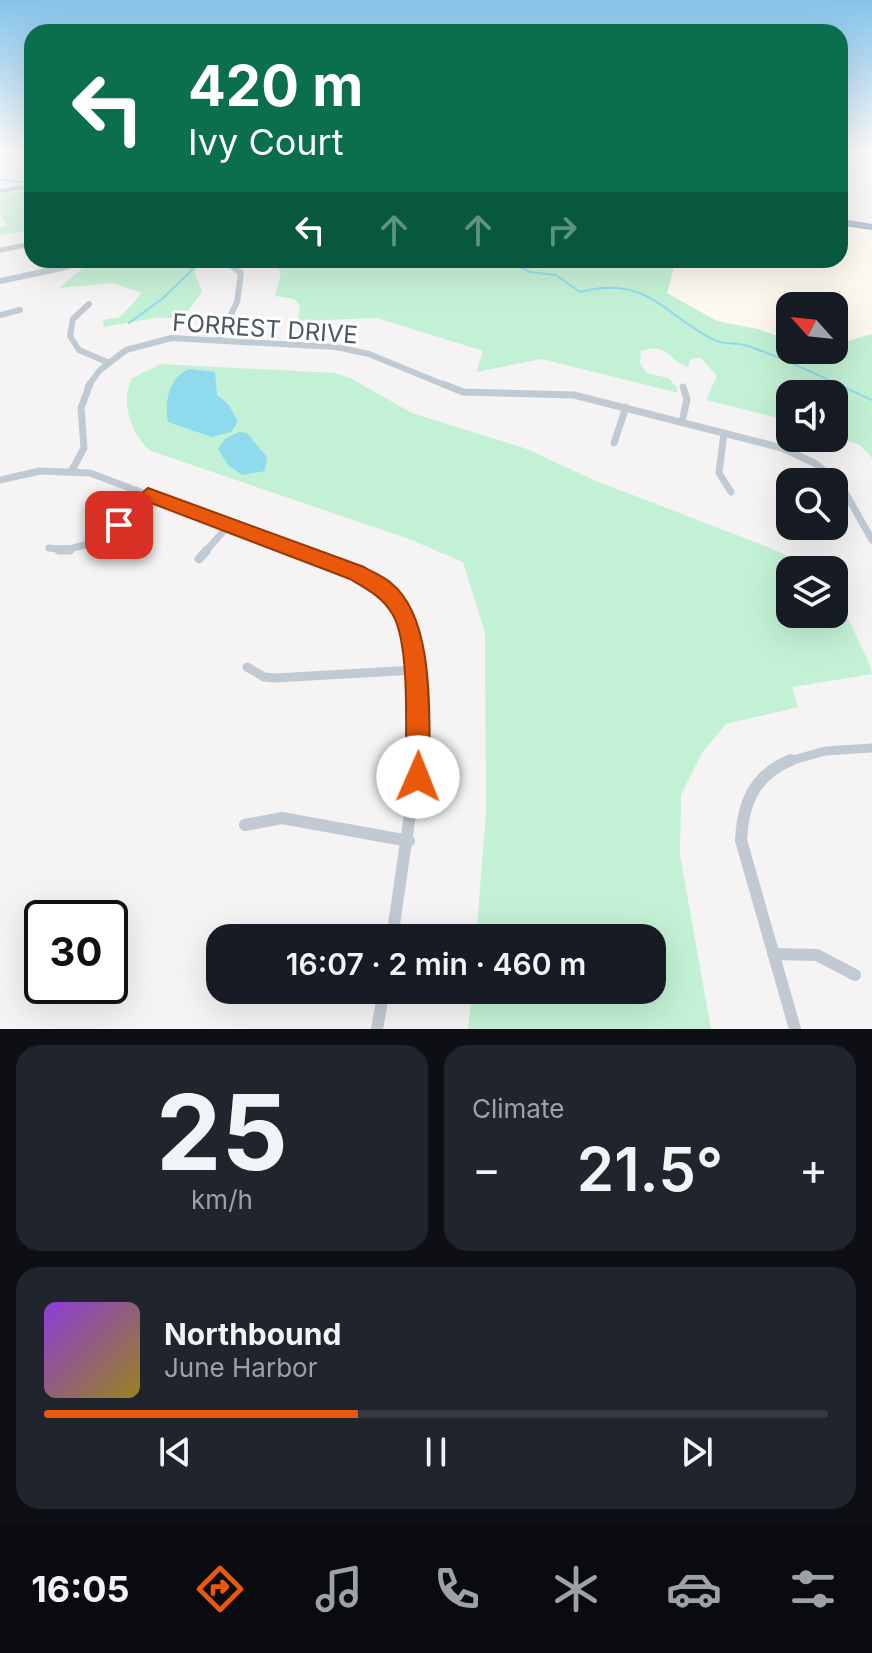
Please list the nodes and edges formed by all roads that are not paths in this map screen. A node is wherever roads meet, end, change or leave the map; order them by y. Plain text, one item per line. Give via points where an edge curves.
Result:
1 (848, 221) edge
2 (872, 225) edge
3 (24, 246) edge
4 (0, 250) edge
5 (61, 268) edge
6 (234, 268) dead end
7 (0, 281) edge
8 (89, 304) dead end
9 (20, 310) dead end
10 (0, 315) edge
11 (218, 341) junction
12 (107, 362) junction
13 (683, 387) dead end
14 (626, 407) junction
15 (682, 422) junction
16 (724, 433) junction
17 (614, 443) dead end
18 (72, 470) junction
19 (0, 480) edge
20 (731, 492) dead end
21 (148, 494) junction
22 (229, 525) junction
23 (872, 540) edge
24 (49, 548) dead end
25 (199, 559) dead end
26 (247, 667) dead end
27 (415, 670) junction
28 (872, 748) edge
29 (245, 825) dead end
30 (409, 841) junction
31 (394, 924) edge
32 (773, 954) junction
33 (855, 975) dead end
34 (381, 1004) edge
35 (377, 1029) edge
36 (795, 1029) edge

1 - 2 highway
3 - 4 street
5 - 7 street
6 - 11 street via 241,273 241,288
8 - 12 street via 73,319 70,336 84,354
9 - 10 street
11 - 12 street, FORREST DRIVE via 151,341
11 - 14 street, FORREST DRIVE via 343,348 463,392 567,393
12 - 18 street, FORREST DRIVE via 83,396 84,448
13 - 15 street via 687,399
14 - 15 street, FORREST DRIVE
14 - 17 street
15 - 16 street, FORREST DRIVE
16 - 20 street via 719,473
16 - 23 street, FORREST DRIVE via 782,448 822,468 846,491
18 - 19 street
18 - 21 street
21 - 22 street
21 - 24 street via 119,525 93,542 64,550
22 - 25 street
22 - 27 street via 357,573 384,589 406,619
26 - 27 street via 275,678
27 - 30 street via 419,760
28 - 32 street via 837,749 789,760 764,774 749,795 741,825 744,854
29 - 30 street via 282,818
30 - 31 street
32 - 33 street via 817,955
32 - 36 street
34 - 35 street

